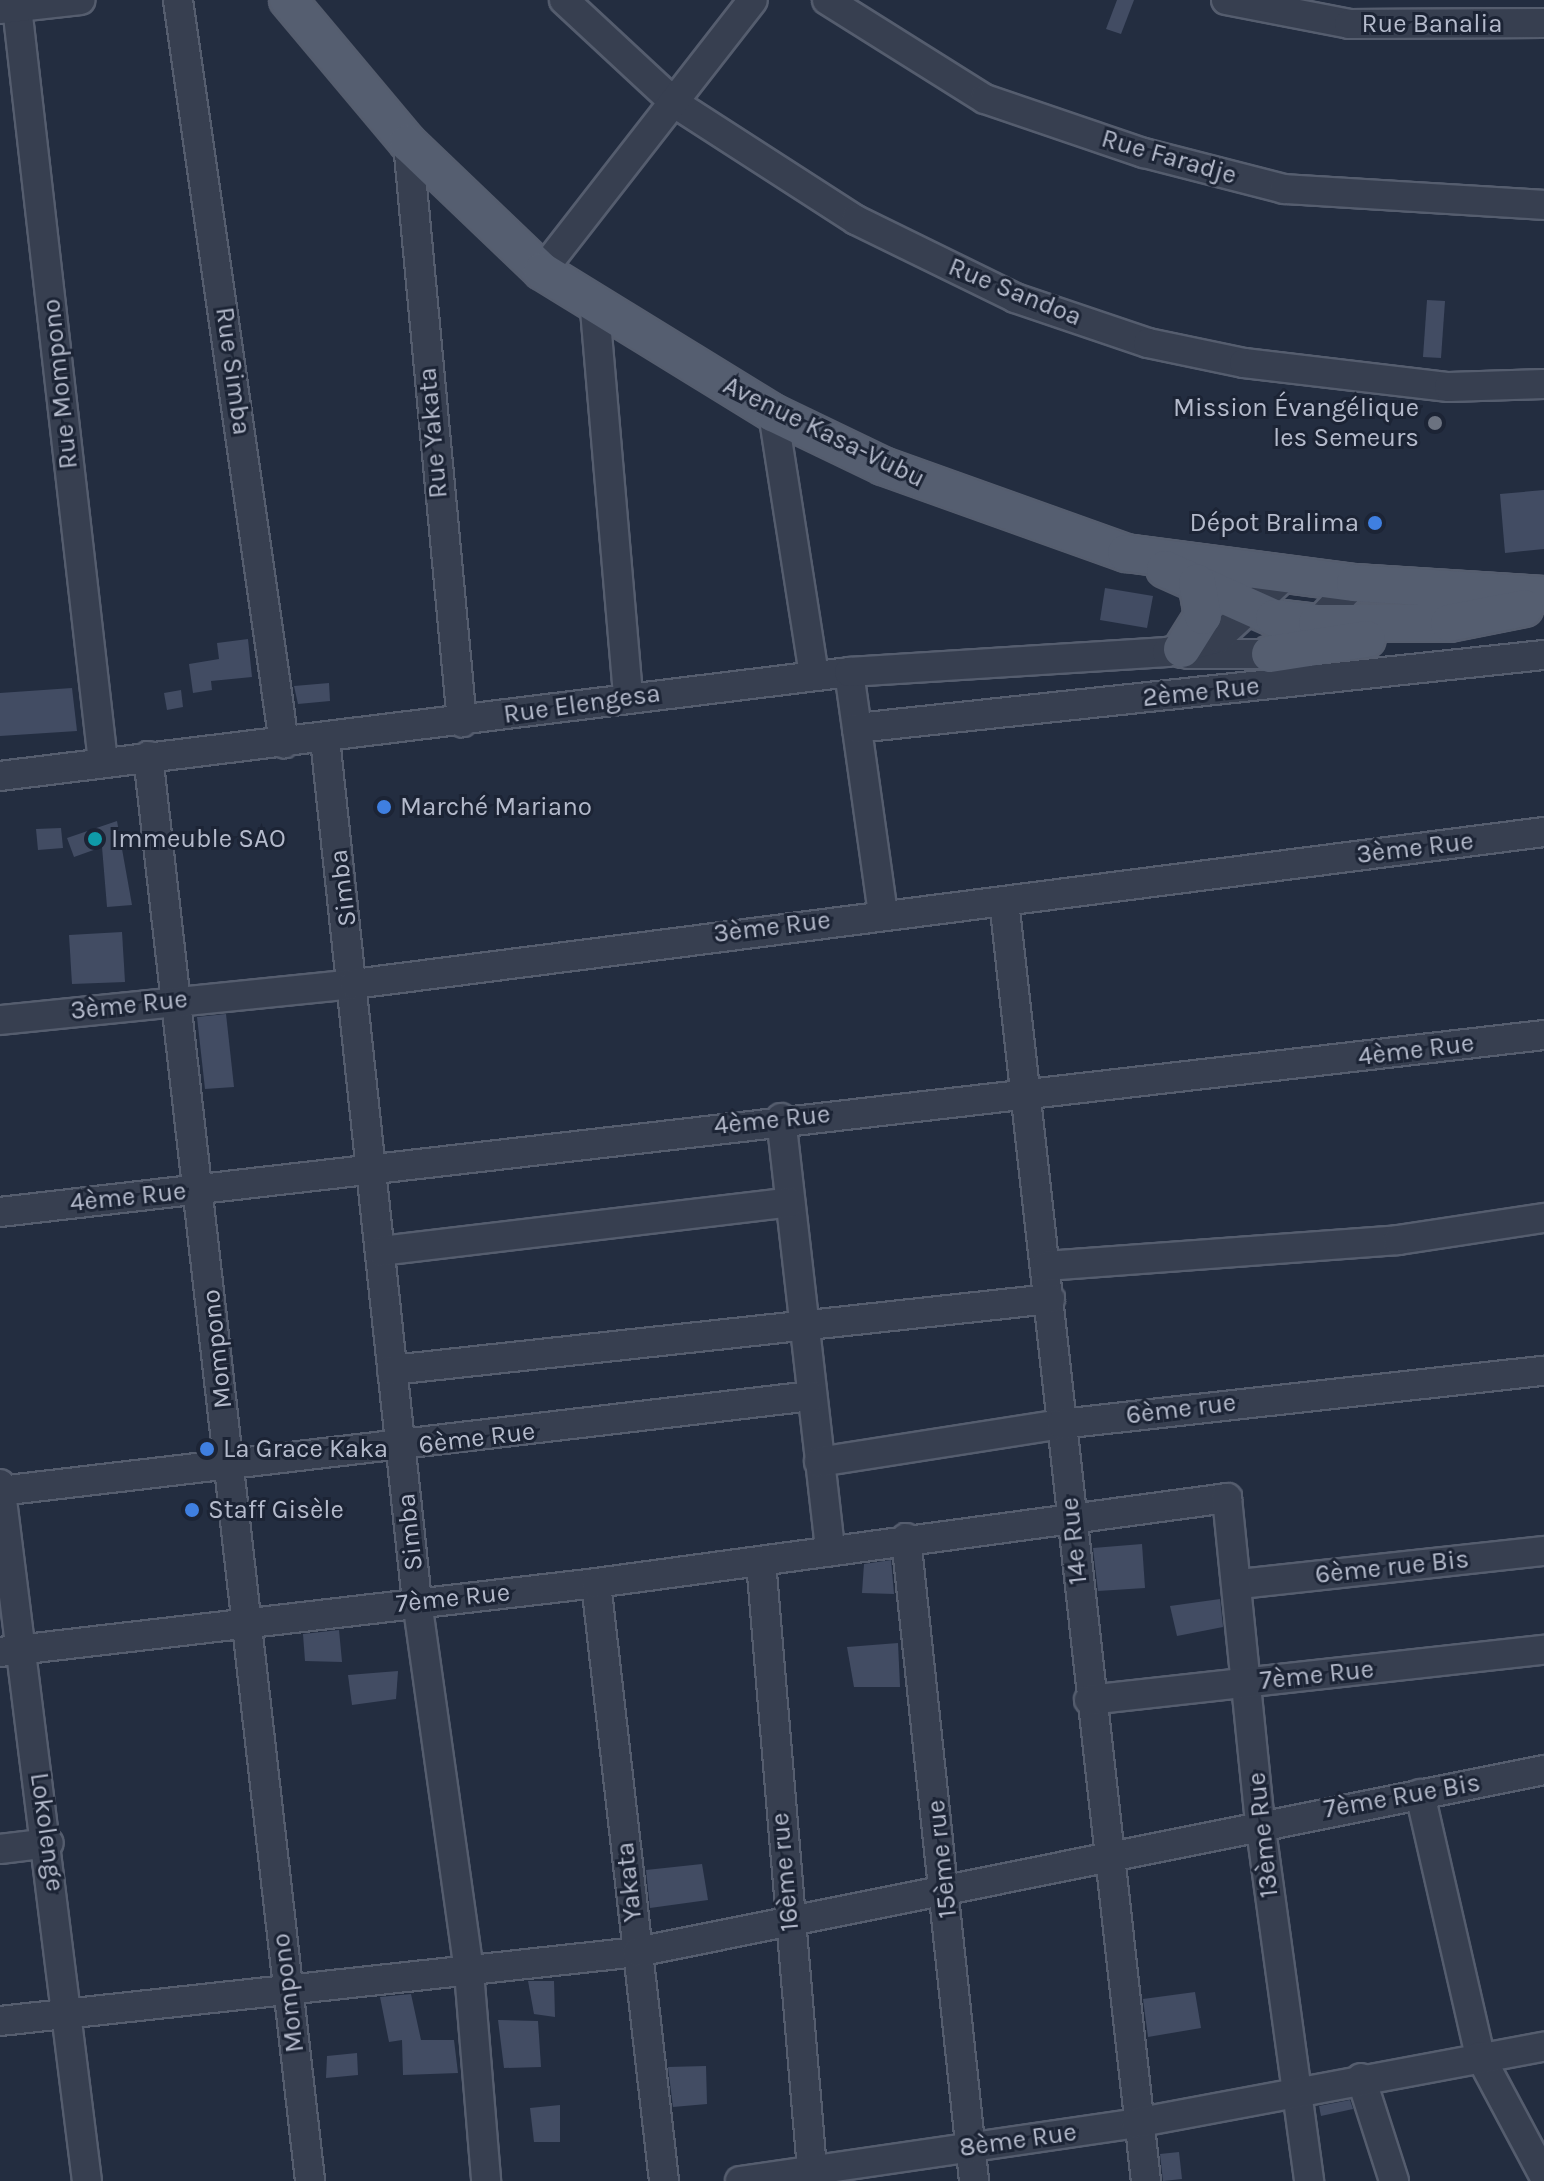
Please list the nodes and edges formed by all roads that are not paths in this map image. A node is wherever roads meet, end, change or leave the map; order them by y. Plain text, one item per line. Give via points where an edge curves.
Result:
1 (81, 0) edge
2 (178, 0) edge
3 (288, 0) edge
4 (564, 0) edge
5 (753, 0) edge
6 (827, 0) edge
7 (1226, 0) edge
8 (8, 8) edge
9 (1544, 23) edge
10 (676, 104) junction
11 (408, 143) junction
12 (1544, 205) edge
13 (542, 271) junction
14 (595, 310) junction
15 (1544, 384) edge
16 (773, 413) junction
17 (1126, 553) junction
18 (1287, 574) junction
19 (1197, 583) junction
20 (1355, 583) junction
21 (1544, 595) edge
22 (1544, 604) edge
23 (1255, 606) junction
24 (1317, 623) junction
25 (1430, 624) junction
26 (1174, 651) junction
27 (1270, 654) junction
28 (1544, 655) edge
29 (849, 672) junction
30 (814, 676) junction
31 (628, 696) junction
32 (462, 722) junction
33 (857, 728) junction
34 (325, 739) junction
35 (284, 743) junction
36 (148, 756) junction
37 (103, 762) junction
38 (0, 776) edge
39 (1544, 832) edge
40 (1004, 901) junction
41 (883, 914) junction
42 (354, 984) junction
43 (177, 1000) junction
44 (0, 1020) edge
45 (1544, 1035) edge
46 (1023, 1094) junction
47 (781, 1118) junction
48 (369, 1164) junction
49 (199, 1189) junction
50 (790, 1202) junction
51 (0, 1212) edge
52 (1544, 1218) edge
53 (381, 1251) junction
54 (1046, 1266) junction
55 (1050, 1299) junction
56 (804, 1329) junction
57 (392, 1370) junction
58 (1544, 1371) edge
59 (811, 1396) junction
60 (1061, 1424) junction
61 (401, 1448) junction
62 (819, 1462) junction
63 (230, 1467) junction
64 (0, 1484) edge
65 (0, 1491) edge
66 (1218, 1496) joint
67 (1071, 1515) junction
68 (906, 1538) junction
69 (830, 1551) junction
70 (1544, 1551) edge
71 (761, 1562) junction
72 (596, 1583) junction
73 (1240, 1584) junction
74 (417, 1601) junction
75 (247, 1623) junction
76 (1544, 1650) edge
77 (12, 1651) edge
78 (1249, 1682) junction
79 (1089, 1700) junction
80 (1544, 1770) edge
81 (1420, 1794) junction
82 (1260, 1822) junction
83 (49, 1843) junction
84 (0, 1849) edge
85 (1108, 1854) junction
86 (946, 1893) junction
87 (789, 1922) junction
88 (637, 1952) junction
89 (469, 1972) junction
90 (288, 1986) junction
91 (72, 2011) junction
92 (0, 2021) edge
93 (1544, 2047) edge
94 (1480, 2056) junction
95 (1361, 2078) junction
96 (1294, 2091) junction
97 (1136, 2123) junction
98 (970, 2147) junction
99 (812, 2176) edge
100 (1544, 2176) edge
101 (87, 2181) edge
102 (310, 2181) edge
103 (486, 2181) edge
104 (664, 2181) edge
105 (740, 2181) edge
106 (974, 2181) edge
107 (1146, 2181) edge
108 (1309, 2181) edge
109 (1394, 2181) edge

1 - 8 street
2 - 35 street, Rue Simba
3 - 11 main road, Avenue Kasa-Vubu
4 - 10 street, Rue Sandoa
5 - 10 street
6 - 12 street, Rue Faradje via 985,99 1144,153 1284,189
7 - 9 street, Rue Banalia via 1349,24
8 - 37 street, Rue Mompono
10 - 13 street
10 - 15 street, Rue Sandoa via 856,220 1015,298 1148,343 1328,375 1449,387
11 - 13 main road, Avenue Kasa-Vubu
11 - 32 street, Rue Yakata
13 - 14 main road, Avenue Kasa-Vubu
14 - 16 main road, Avenue Kasa-Vubu
14 - 31 street
16 - 17 main road, Avenue Kasa-Vubu via 883,466
16 - 30 street
17 - 18 main road, Avenue Kasa-Vubu
17 - 19 main road
18 - 20 main road, Avenue Kasa-Vubu
18 - 23 street
19 - 23 main road
19 - 26 main road via 1203,616
20 - 21 main road, Avenue Kasa-Vubu
20 - 24 street
22 - 25 main road
23 - 24 main road via 1274,618
23 - 26 street via 1218,638
24 - 25 main road
24 - 27 street
25 - 27 main road
26 - 27 street
26 - 29 street, Rue Elengesa
28 - 33 street, 2ème Rue
29 - 30 street, Rue Elengesa
29 - 33 street
30 - 31 street, Rue Elengesa
31 - 32 street, Rue Elengesa
32 - 34 street, Rue Elengesa
33 - 41 street
34 - 35 street, Rue Elengesa
34 - 42 street, Simba
35 - 36 street, Rue Elengesa
36 - 37 street, Rue Elengesa
36 - 43 street, Mompono
37 - 38 street, Rue Elengesa
39 - 40 street, 3ème Rue
40 - 41 street, 3ème Rue
40 - 46 street, 14e Rue
41 - 42 street, 3ème Rue
42 - 43 street, 3ème Rue
42 - 48 street, Simba
43 - 44 street, 3ème Rue
43 - 49 street, Mompono
45 - 46 street, 4ème Rue
46 - 47 street, 4ème Rue
46 - 54 street, 14e Rue
47 - 48 street, 4ème Rue
47 - 50 street
48 - 49 street, 4ème Rue
48 - 53 street, Simba
49 - 51 street, 4ème Rue
49 - 63 street, Mompono
50 - 53 street
50 - 56 street
52 - 54 street via 1398,1240
53 - 57 street, Simba
54 - 55 street, 14e Rue
55 - 56 street
55 - 60 street, 14e Rue
56 - 57 street
56 - 59 street
57 - 61 street, Simba
58 - 60 street, 6ème rue
59 - 61 street, 6ème Rue
59 - 62 street
60 - 62 street, 6ème rue
60 - 67 street, 14e Rue
61 - 63 street, 6ème Rue
61 - 74 street, Simba
62 - 69 street
63 - 65 street, 6ème Rue
63 - 75 street, Mompono
64 - 65 street, Lokolenge
65 - 77 street, Lokolenge
66 - 67 street, 7ème Rue
66 - 73 street, 13ème Rue via 1231,1505
67 - 68 street, 7ème Rue
67 - 79 street, 14e Rue
68 - 69 street, 7ème Rue
68 - 86 street, 15ème rue
69 - 71 street, 7ème Rue
70 - 73 street, 6ème rue Bis
71 - 72 street, 7ème Rue
71 - 87 street, 16ème rue
72 - 74 street, 7ème Rue
72 - 88 street, Yakata
73 - 78 street, 13ème Rue
74 - 75 street, 7ème Rue
74 - 89 street, Simba
75 - 77 street, 7ème Rue
75 - 90 street, Mompono
76 - 78 street, 7ème Rue
77 - 83 street, Lokolenge
78 - 79 street, 7ème Rue
78 - 82 street, 13ème Rue
79 - 85 street, 14e Rue
80 - 81 street, 7ème Rue Bis
81 - 82 street, 7ème Rue Bis
81 - 94 street
82 - 85 street, 7ème Rue Bis
82 - 96 street, 13ème Rue
83 - 84 street
83 - 91 street, Lokolenge
85 - 86 street, 7ème Rue Bis
85 - 97 street, 14e Rue
86 - 87 street, 7ème Rue Bis
86 - 98 street, 15ème rue
87 - 88 street, 7ème Rue Bis
87 - 99 street, 16ème rue
88 - 89 street, 7ème Rue Bis
88 - 104 street, Yakata
89 - 90 street, 7ème Rue Bis
89 - 103 street, Simba
90 - 91 street, 7ème Rue Bis
90 - 102 street, Mompono
91 - 92 street, 7ème Rue Bis
91 - 101 street, Lokolenge
93 - 94 street, 8ème Rue
94 - 95 street, 8ème Rue
94 - 100 street
95 - 96 street, 8ème Rue
95 - 109 street
96 - 97 street, 8ème Rue
96 - 108 street, 13ème Rue
97 - 98 street, 8ème Rue
97 - 107 street, 14e Rue
98 - 99 street, 8ème Rue
98 - 106 street, 15ème rue
99 - 105 street, 8ème Rue

